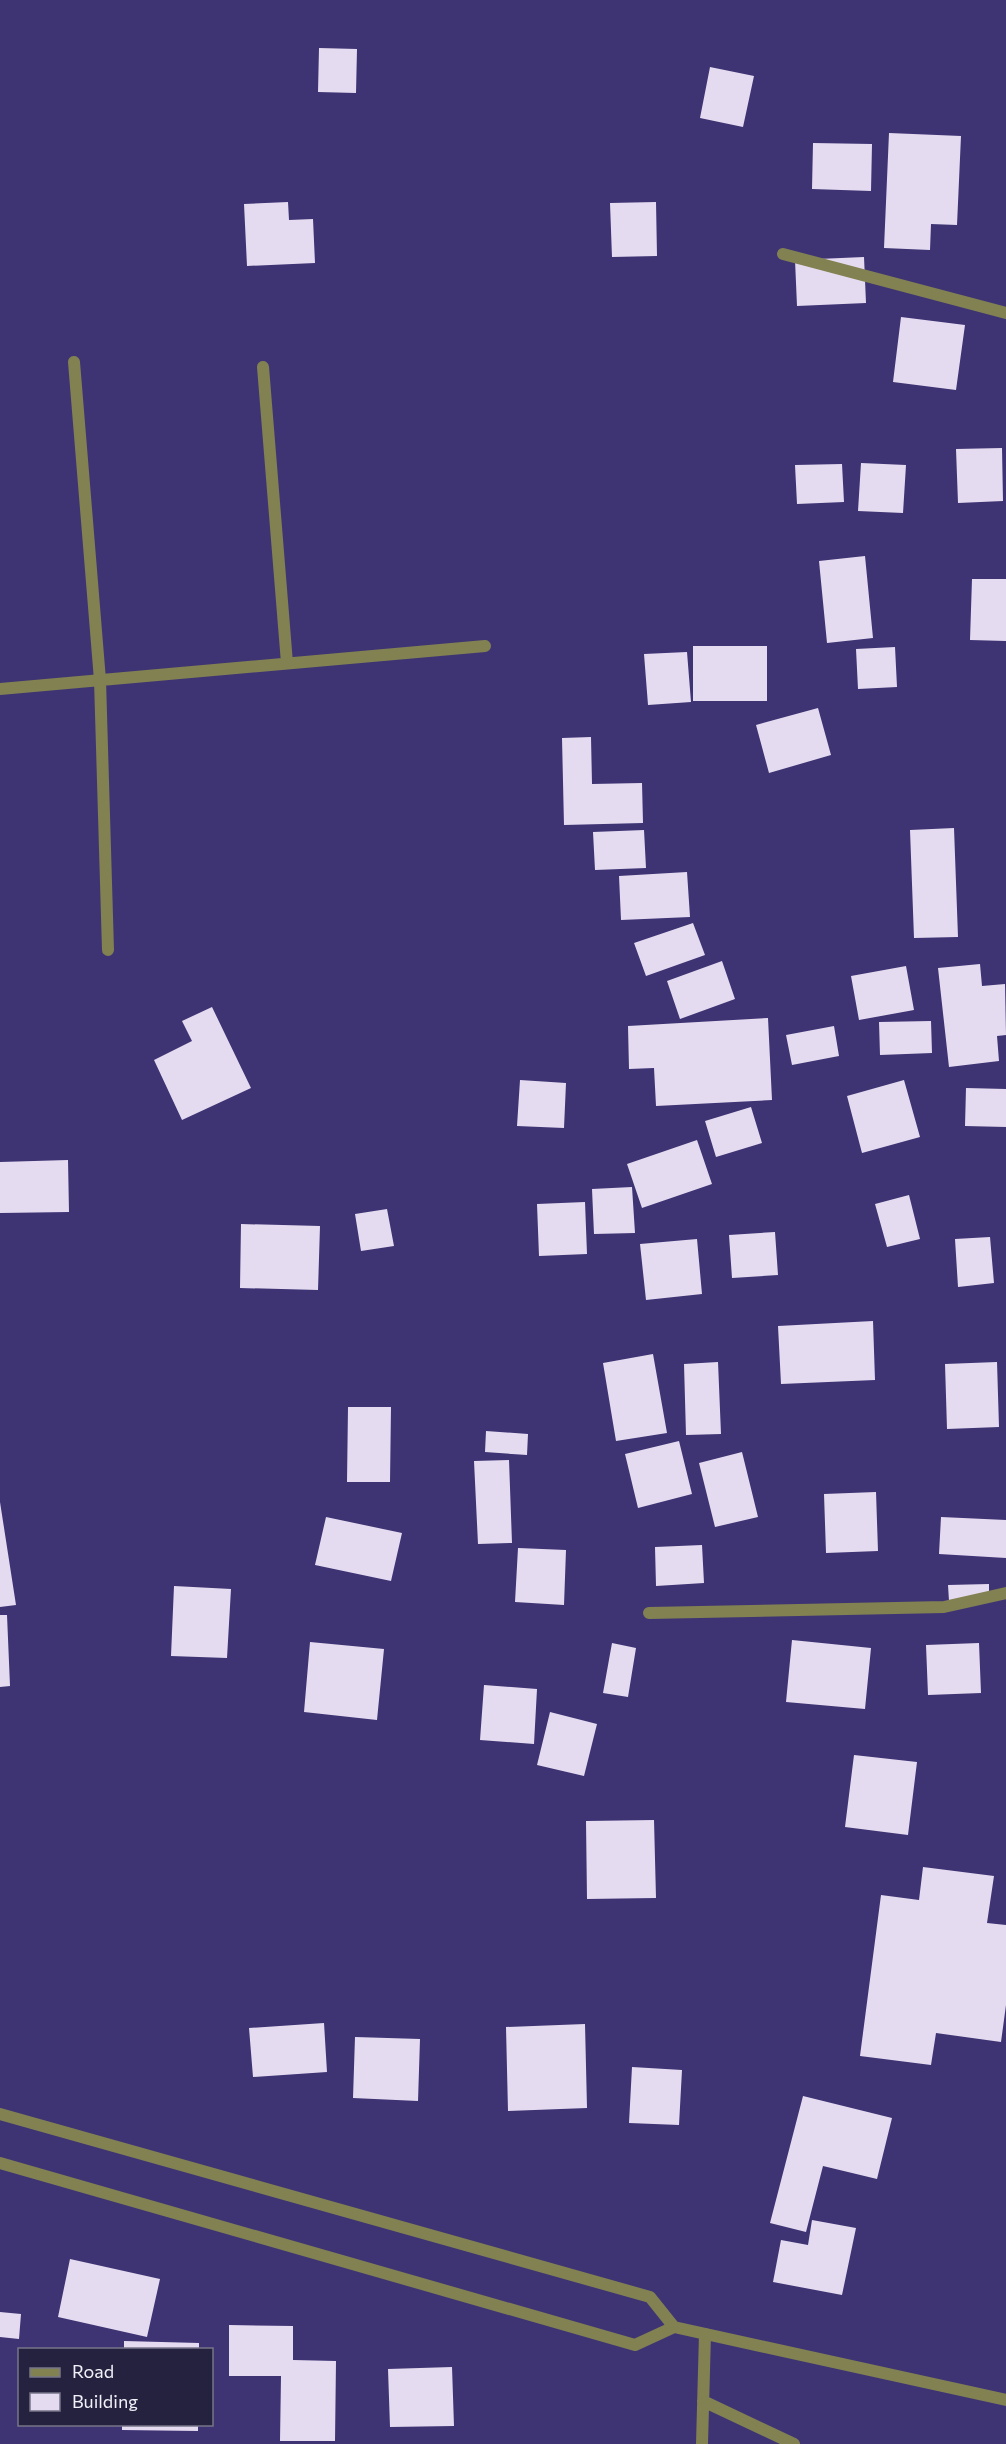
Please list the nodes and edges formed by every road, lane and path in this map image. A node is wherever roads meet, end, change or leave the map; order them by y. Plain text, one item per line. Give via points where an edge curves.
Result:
1 (783, 254) dead end
2 (1006, 313) edge
3 (74, 362) dead end
4 (263, 367) dead end
5 (485, 646) dead end
6 (287, 663) junction
7 (100, 680) junction
8 (0, 689) edge
9 (108, 950) dead end
10 (1006, 1593) edge
11 (649, 1613) dead end
12 (0, 2114) edge
13 (0, 2163) edge
14 (674, 2327) junction
15 (705, 2334) junction
16 (1006, 2400) edge
17 (703, 2401) junction
18 (702, 2444) edge
19 (794, 2444) edge

1 - 2 street
3 - 7 street
4 - 6 street
5 - 6 street
6 - 7 street
7 - 8 street
7 - 9 street
10 - 11 street via 944,1607
12 - 14 street via 650,2297
13 - 14 street via 635,2345
14 - 15 street
15 - 16 street
15 - 17 street
17 - 18 street
17 - 19 street

